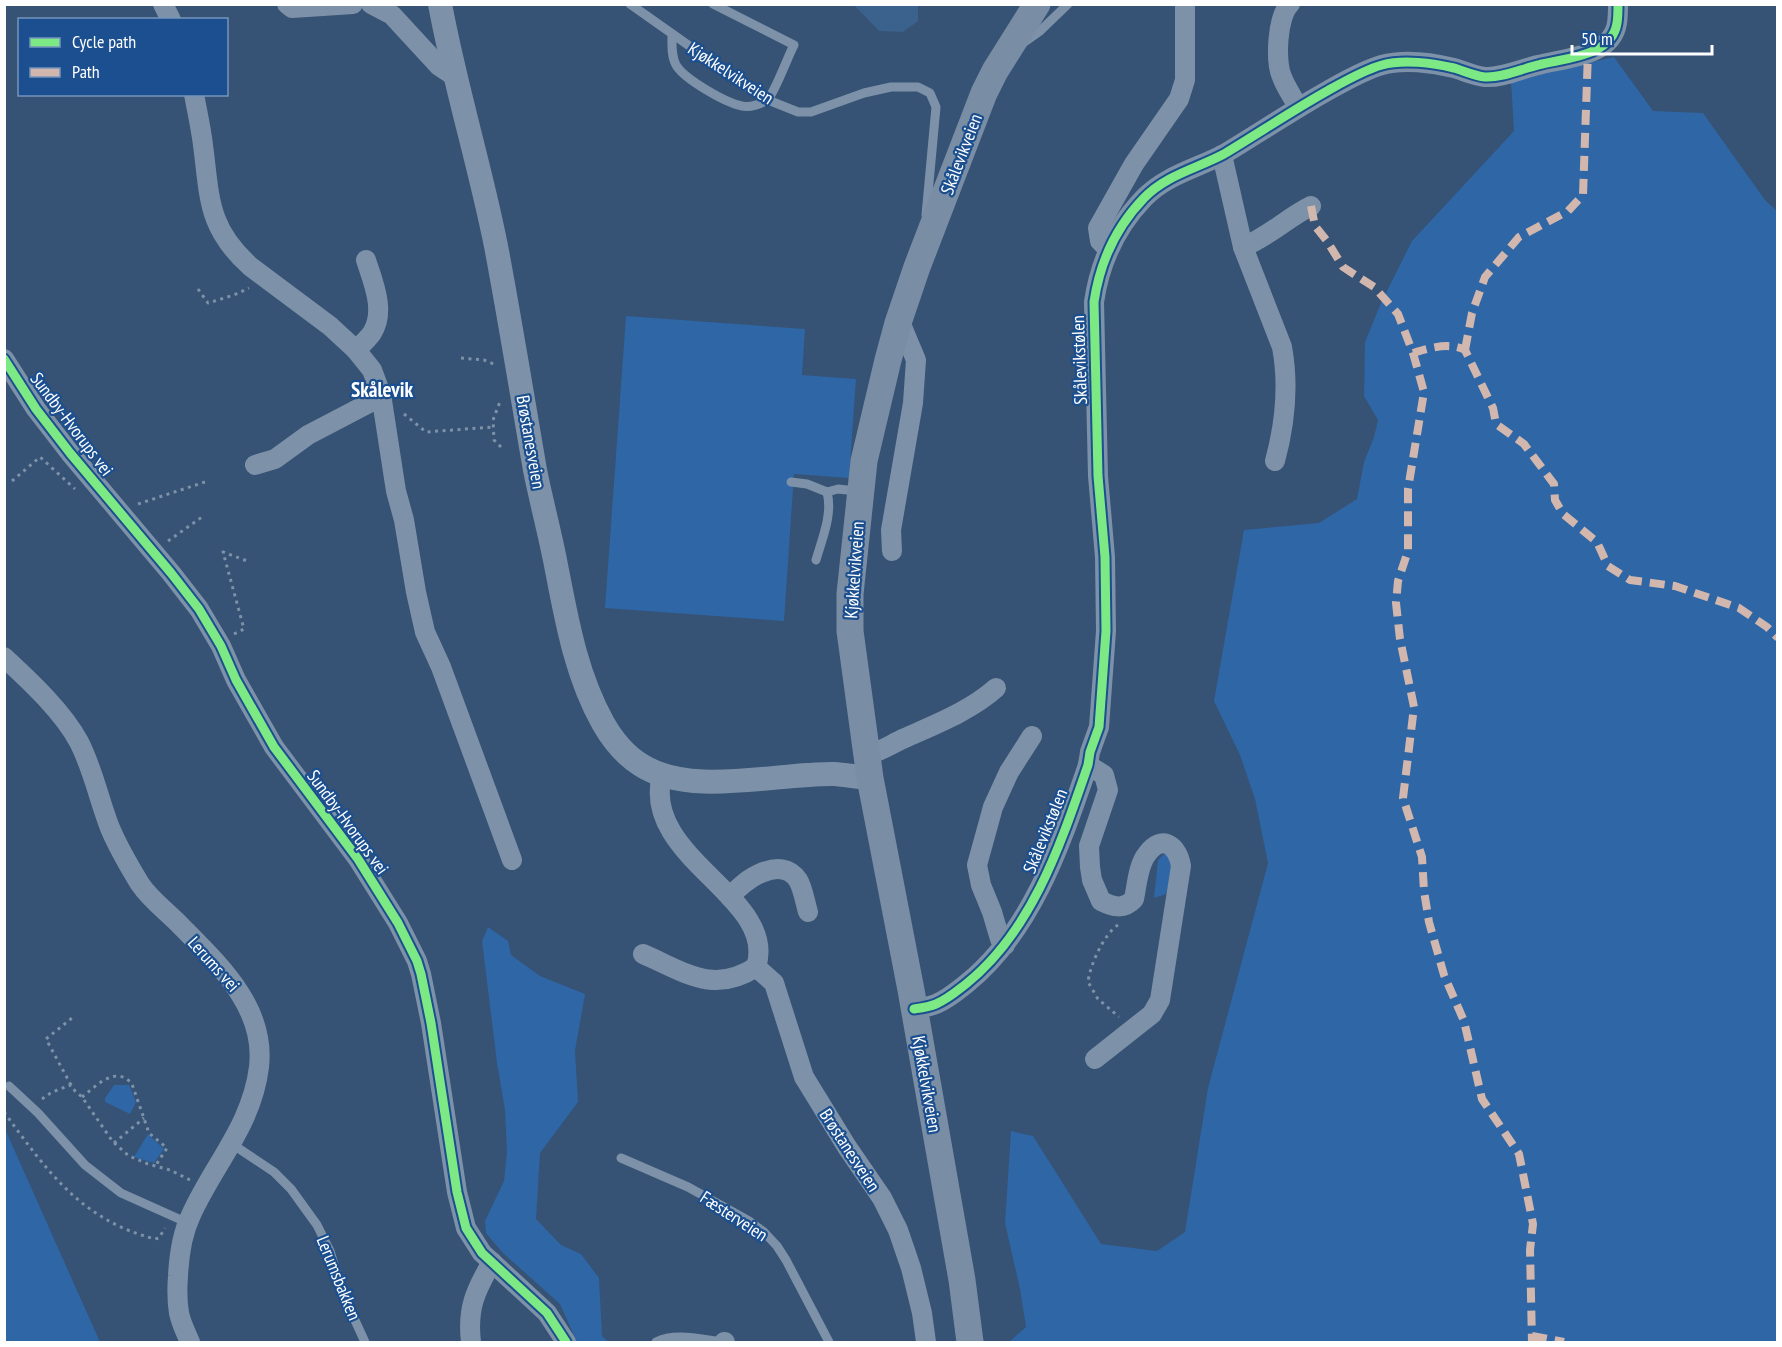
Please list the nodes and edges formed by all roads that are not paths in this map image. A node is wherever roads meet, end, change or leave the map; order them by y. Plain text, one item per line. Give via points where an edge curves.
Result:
1 (163, 4) edge
2 (287, 4) edge
3 (353, 4) edge
4 (371, 4) edge
5 (440, 4) edge
6 (630, 4) edge
7 (713, 4) edge
8 (1037, 4) edge
9 (1068, 4) edge
10 (1185, 4) edge
11 (1290, 4) edge
12 (1618, 4) edge
13 (170, 18) edge
14 (672, 34) junction
15 (1012, 46) junction
16 (457, 78) junction
17 (194, 96) edge
18 (768, 100) junction
19 (1298, 106) junction
20 (1222, 155) junction
21 (1311, 206) dead end
22 (1243, 247) junction
23 (1108, 249) junction
24 (920, 258) junction
25 (366, 260) dead end
26 (898, 323) junction
27 (356, 350) junction
28 (4, 359) edge
29 (381, 394) junction
30 (1275, 461) dead end
31 (255, 465) dead end
32 (791, 482) dead end
33 (826, 492) junction
34 (859, 492) junction
35 (892, 550) dead end
36 (816, 560) dead end
37 (4, 657) edge
38 (996, 688) dead end
39 (1032, 736) dead end
40 (1088, 765) junction
41 (868, 766) junction
42 (662, 775) junction
43 (512, 860) dead end
44 (730, 897) junction
45 (808, 912) dead end
46 (1005, 945) junction
47 (644, 954) dead end
48 (756, 967) junction
49 (914, 1009) junction
50 (1095, 1059) dead end
51 (9, 1086) dead end
52 (232, 1144) junction
53 (621, 1158) dead end
54 (180, 1220) junction
55 (492, 1262) junction
56 (190, 1342) edge
57 (365, 1342) edge
58 (471, 1342) edge
59 (567, 1342) edge
60 (656, 1342) edge
61 (725, 1342) edge
62 (829, 1342) edge
63 (926, 1342) edge
64 (970, 1342) edge

1 - 13 street
2 - 3 street via 292,8
4 - 16 street via 392,15 439,66
5 - 16 street, Brøstanesveien
6 - 14 lane, Kjøkkelvikveien
7 - 18 lane via 794,45
8 - 15 main road, Skålevikveien
9 - 15 lane, Skålevikveien via 1040,31
10 - 23 street via 1185,80 1179,99 1134,164 1098,228 1100,241
11 - 19 street via 1282,19 1278,65
12 - 19 street, Skålevikstølen via 1614,33 1599,48 1573,58 1484,77 1421,63 1383,65
14 - 18 lane, Kjøkkelvikveien
14 - 18 lane via 675,63 698,85 743,106
15 - 24 main road, Skålevikveien via 984,93
16 - 42 street, Brøstanesveien via 495,244 535,471 571,638 603,724 631,758
17 - 27 street via 211,206 223,236 239,256
18 - 24 lane, Kjøkkelvikveien via 798,112 811,112 891,87 918,87 930,93 936,106
19 - 20 street, Skålevikstølen
20 - 22 street
20 - 23 street, Skålevikstølen via 1176,175 1146,195 1124,220
21 - 22 street
22 - 30 street via 1285,361 1282,436
23 - 40 street, Skålevikstølen via 1094,302 1106,631 1099,727
24 - 26 main road, Kjøkkelvikveien
25 - 27 street via 377,295 378,321
26 - 34 main road, Kjøkkelvikveien
26 - 35 street, Kjøkkelvikveien via 915,360 913,403 891,530
27 - 29 street via 372,370
28 - 55 street, Sundby-Hvorups vei via 36,410 199,609 274,747 358,859 398,922 417,961 431,1023 466,1228
29 - 31 street via 274,459
29 - 43 street via 425,632
32 - 33 lane
33 - 34 lane
33 - 36 lane, Kjøkkelvikveien via 830,503 828,518
34 - 41 main road, Kjøkkelvikveien via 849,594 850,632
37 - 52 street, Lerums vei via 64,719 79,742 110,828 148,895 239,989 251,1011 258,1030 259,1068 249,1108
38 - 41 street via 955,716 901,740
39 - 46 street via 993,807 977,865
40 - 46 street, Skålevikstølen via 1047,872
40 - 50 street via 1104,775 1108,790 1089,846 1092,880 1101,901 1116,907 1134,899 1142,863 1156,845 1165,843 1173,847 1180,866 1160,1000 1152,1014
41 - 42 street, Brøstanesveien via 833,774 696,781
41 - 49 main road, Kjøkkelvikveien
42 - 44 street via 659,797 668,826 689,856
44 - 45 street via 757,874 786,871 799,881
44 - 48 street via 758,940 760,955
46 - 49 street, Skålevikstølen via 979,974 949,997
47 - 48 street via 713,981 729,980
48 - 63 street, Brøstanesveien via 774,983 804,1077 882,1198 898,1230 911,1268
49 - 64 main road, Kjøkkelvikveien
51 - 54 lane via 85,1165 121,1193
52 - 54 street, Lerums vei
52 - 57 lane, Lerumsbakken via 274,1172 317,1225
53 - 62 lane, Fæsterveien via 688,1187 764,1232 786,1260
54 - 56 street, Lerums vei via 183,1238 177,1293 179,1314
55 - 58 street via 470,1309
55 - 59 street, Sundby-Hvorups vei via 547,1313
60 - 61 lane via 678,1337

